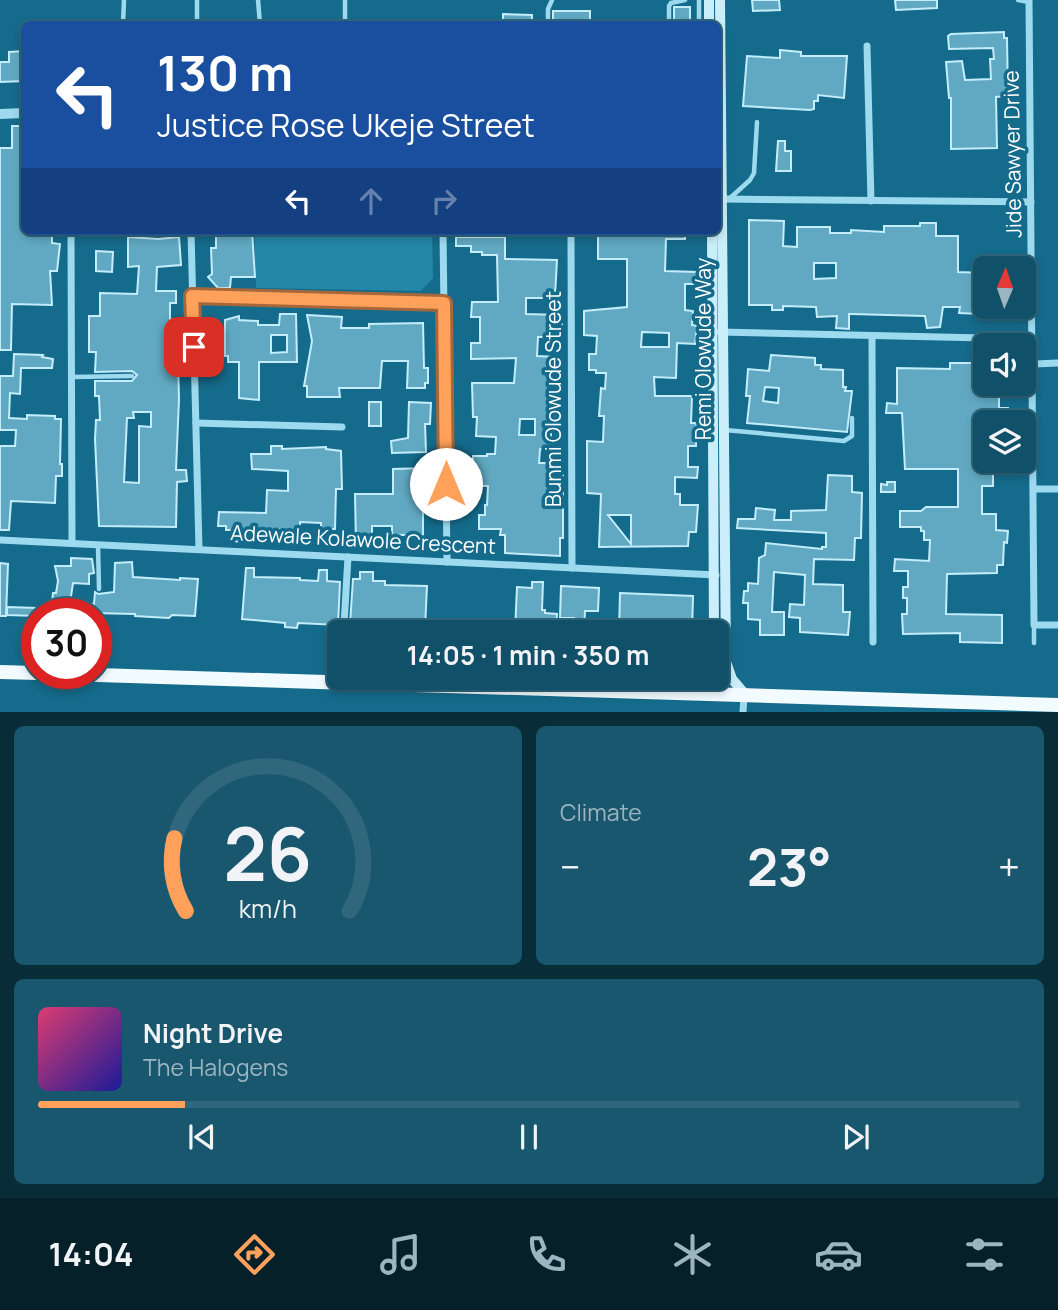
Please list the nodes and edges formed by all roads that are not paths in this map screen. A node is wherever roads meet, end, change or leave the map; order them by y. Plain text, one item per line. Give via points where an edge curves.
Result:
1 (124, 0) edge
2 (197, 0) edge
3 (258, 0) edge
4 (345, 0) edge
5 (552, 0) edge
6 (685, 0) edge
7 (699, 0) edge
8 (709, 0) edge
9 (720, 0) edge
10 (1018, 0) edge
11 (1029, 1) edge
12 (123, 21) edge
13 (197, 21) edge
14 (260, 21) edge
15 (345, 21) edge
16 (548, 21) edge
17 (669, 21) edge
18 (699, 21) edge
19 (709, 21) edge
20 (721, 21) edge
21 (721, 33) edge
22 (867, 46) dead end
23 (0, 114) edge
24 (21, 114) edge
25 (757, 122) dead end
26 (726, 199) junction
27 (871, 201) junction
28 (1031, 202) junction
29 (71, 235) edge
30 (191, 235) edge
31 (443, 235) edge
32 (571, 235) edge
33 (712, 235) edge
34 (192, 296) junction
35 (444, 303) junction
36 (718, 332) junction
37 (1033, 333) edge
38 (872, 336) junction
39 (973, 338) edge
40 (1058, 363) edge
41 (1036, 364) edge
42 (132, 376) dead end
43 (72, 377) junction
44 (1034, 396) edge
45 (852, 418) dead end
46 (196, 423) junction
47 (342, 427) dead end
48 (724, 430) junction
49 (1034, 489) junction
50 (1058, 489) edge
51 (0, 540) edge
52 (72, 543) junction
53 (98, 545) junction
54 (199, 550) junction
55 (348, 557) junction
56 (447, 562) junction
57 (572, 568) junction
58 (720, 575) junction
59 (99, 589) dead end
60 (344, 620) edge
61 (715, 620) edge
62 (1034, 625) junction
63 (1058, 625) edge
64 (873, 642) dead end
65 (1034, 643) dead end
66 (0, 672) edge
67 (21, 673) edge
68 (112, 675) edge
69 (689, 690) edge
70 (686, 692) junction
71 (744, 694) junction
72 (1058, 705) edge
73 (743, 712) edge

1 - 12 lane
2 - 13 lane
3 - 14 lane
4 - 15 lane
5 - 16 lane
6 - 17 lane via 671,3
7 - 18 lane
8 - 19 main road
9 - 20 main road, Remi Olowude Way
10 - 11 lane
11 - 28 street, Jide Sawyer Drive
21 - 26 main road, Remi Olowude Way
22 - 27 street
23 - 24 street
25 - 26 lane via 754,173
26 - 27 street
26 - 36 main road, Remi Olowude Way
27 - 28 street
28 - 37 street, Jide Sawyer Drive
29 - 43 street
30 - 34 street
31 - 35 street
32 - 57 street, Bunmi Olowude Street
33 - 36 main road, Remi Olowude Way
34 - 35 street
34 - 46 street
35 - 56 street
36 - 38 street
36 - 48 main road, Remi Olowude Way
36 - 58 main road, Remi Olowude Way
38 - 39 street
38 - 64 street
40 - 41 street
42 - 43 lane
43 - 52 street
44 - 49 street, Jide Sawyer Drive
45 - 48 lane via 852,436 845,440
46 - 47 street
46 - 54 street
48 - 58 main road, Remi Olowude Way
49 - 50 street
49 - 62 street, Jide Sawyer Drive
51 - 52 street, Adewale Kolawole Crescent
52 - 53 street, Adewale Kolawole Crescent
53 - 54 street, Adewale Kolawole Crescent
53 - 59 lane
54 - 55 street, Adewale Kolawole Crescent
55 - 56 street, Adewale Kolawole Crescent
55 - 60 street
56 - 57 street, Adewale Kolawole Crescent
57 - 58 street, Adewale Kolawole Crescent
58 - 61 main road, Remi Olowude Way
58 - 71 main road, Remi Olowude Way via 726,662 732,680
62 - 63 street
62 - 65 lane, Jide Sawyer Drive
66 - 67 highway
68 - 70 highway
69 - 70 main road
70 - 71 highway
71 - 72 highway
71 - 73 street

